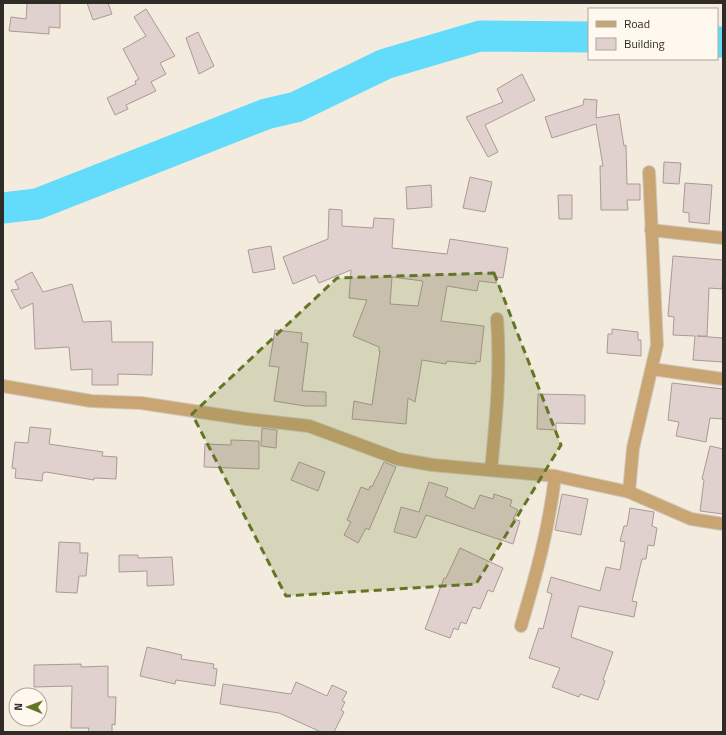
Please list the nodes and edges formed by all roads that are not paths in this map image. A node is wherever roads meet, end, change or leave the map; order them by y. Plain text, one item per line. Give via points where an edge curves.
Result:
1 (649, 172) dead end
2 (651, 230) junction
3 (723, 238) edge
4 (497, 319) dead end
5 (652, 368) junction
6 (723, 379) edge
7 (3, 386) edge
8 (491, 470) junction
9 (555, 476) junction
10 (629, 492) junction
11 (723, 524) edge
12 (521, 626) dead end

1 - 2 street
2 - 3 street
2 - 5 street via 657,345
4 - 8 street via 498,377
5 - 6 street
5 - 10 street via 633,448
7 - 8 street via 91,401 141,403 309,426 398,459
8 - 9 street
9 - 10 street
9 - 12 street via 541,559
10 - 11 street via 692,519

